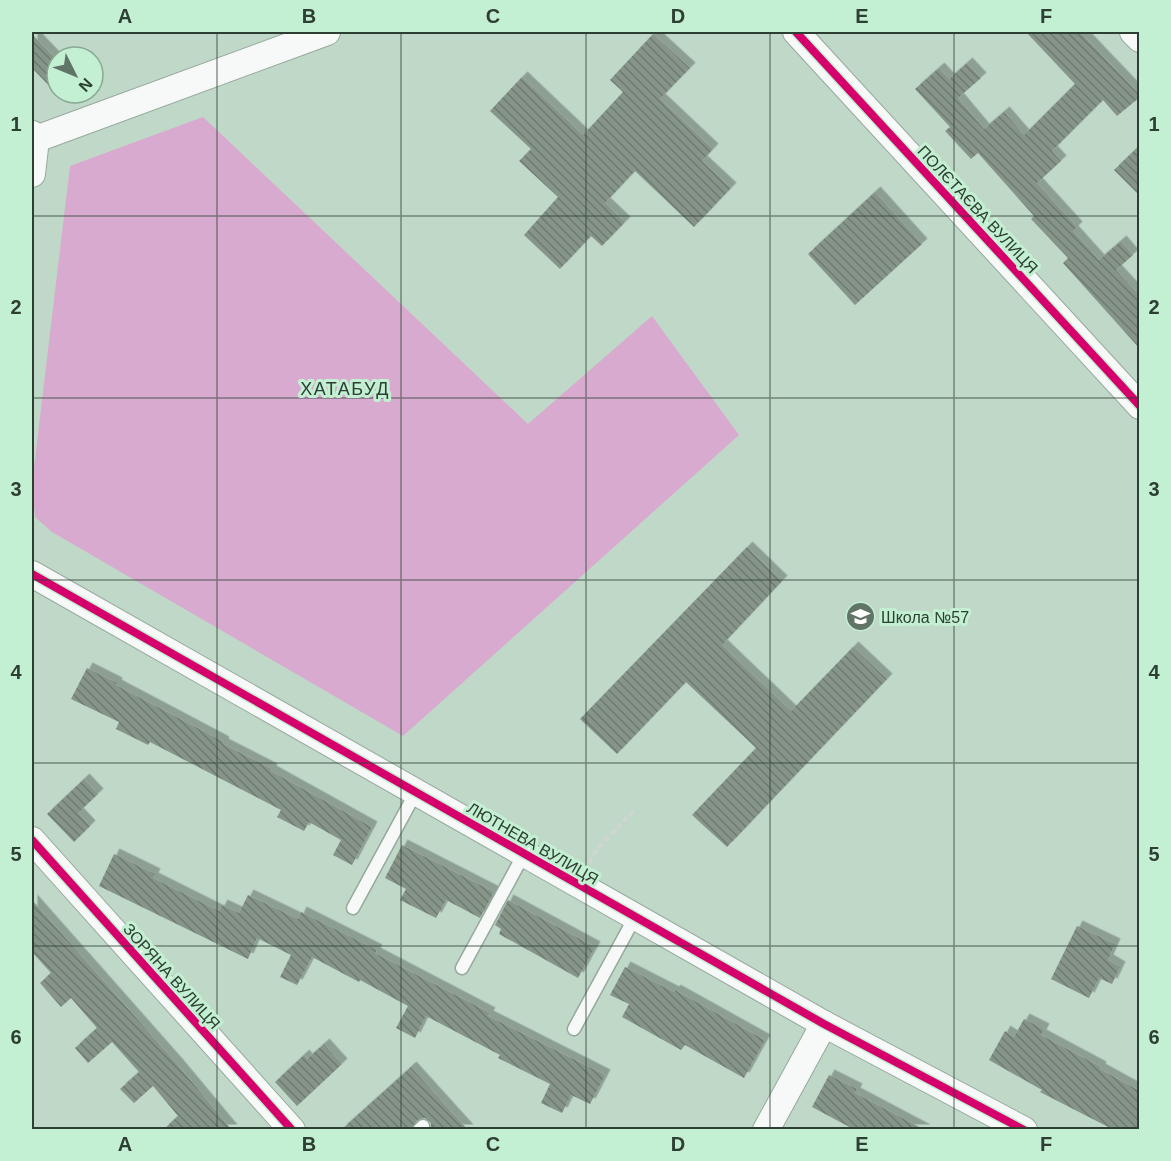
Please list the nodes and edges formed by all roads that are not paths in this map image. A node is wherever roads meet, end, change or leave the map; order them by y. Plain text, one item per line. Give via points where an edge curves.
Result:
1 (327, 32) edge
2 (796, 32) edge
3 (1133, 32) edge
4 (1140, 39) edge
5 (276, 40) edge
6 (34, 136) edge
7 (32, 174) edge
8 (1140, 406) edge
9 (32, 574) edge
10 (416, 792) junction
11 (32, 840) edge
12 (524, 854) junction
13 (353, 908) dead end
14 (635, 916) junction
15 (462, 968) dead end
16 (824, 1024) junction
17 (574, 1029) dead end
18 (292, 1130) edge
19 (766, 1130) edge
20 (1024, 1130) edge

1 - 5 street
2 - 8 street, ПОЛЄТАЄВА ВУЛИЦЯ
3 - 4 street
5 - 6 street
6 - 7 street
9 - 10 street, ЛЮТНЕВА ВУЛИЦЯ
10 - 12 street, ЛЮТНЕВА ВУЛИЦЯ
10 - 13 lane
11 - 18 street, ЗОРЯНА ВУЛИЦЯ
12 - 14 street, ЛЮТНЕВА ВУЛИЦЯ
12 - 15 lane
14 - 16 street, ЛЮТНЕВА ВУЛИЦЯ
14 - 17 lane
16 - 19 street
16 - 20 street, ЛЮТНЕВА ВУЛИЦЯ

